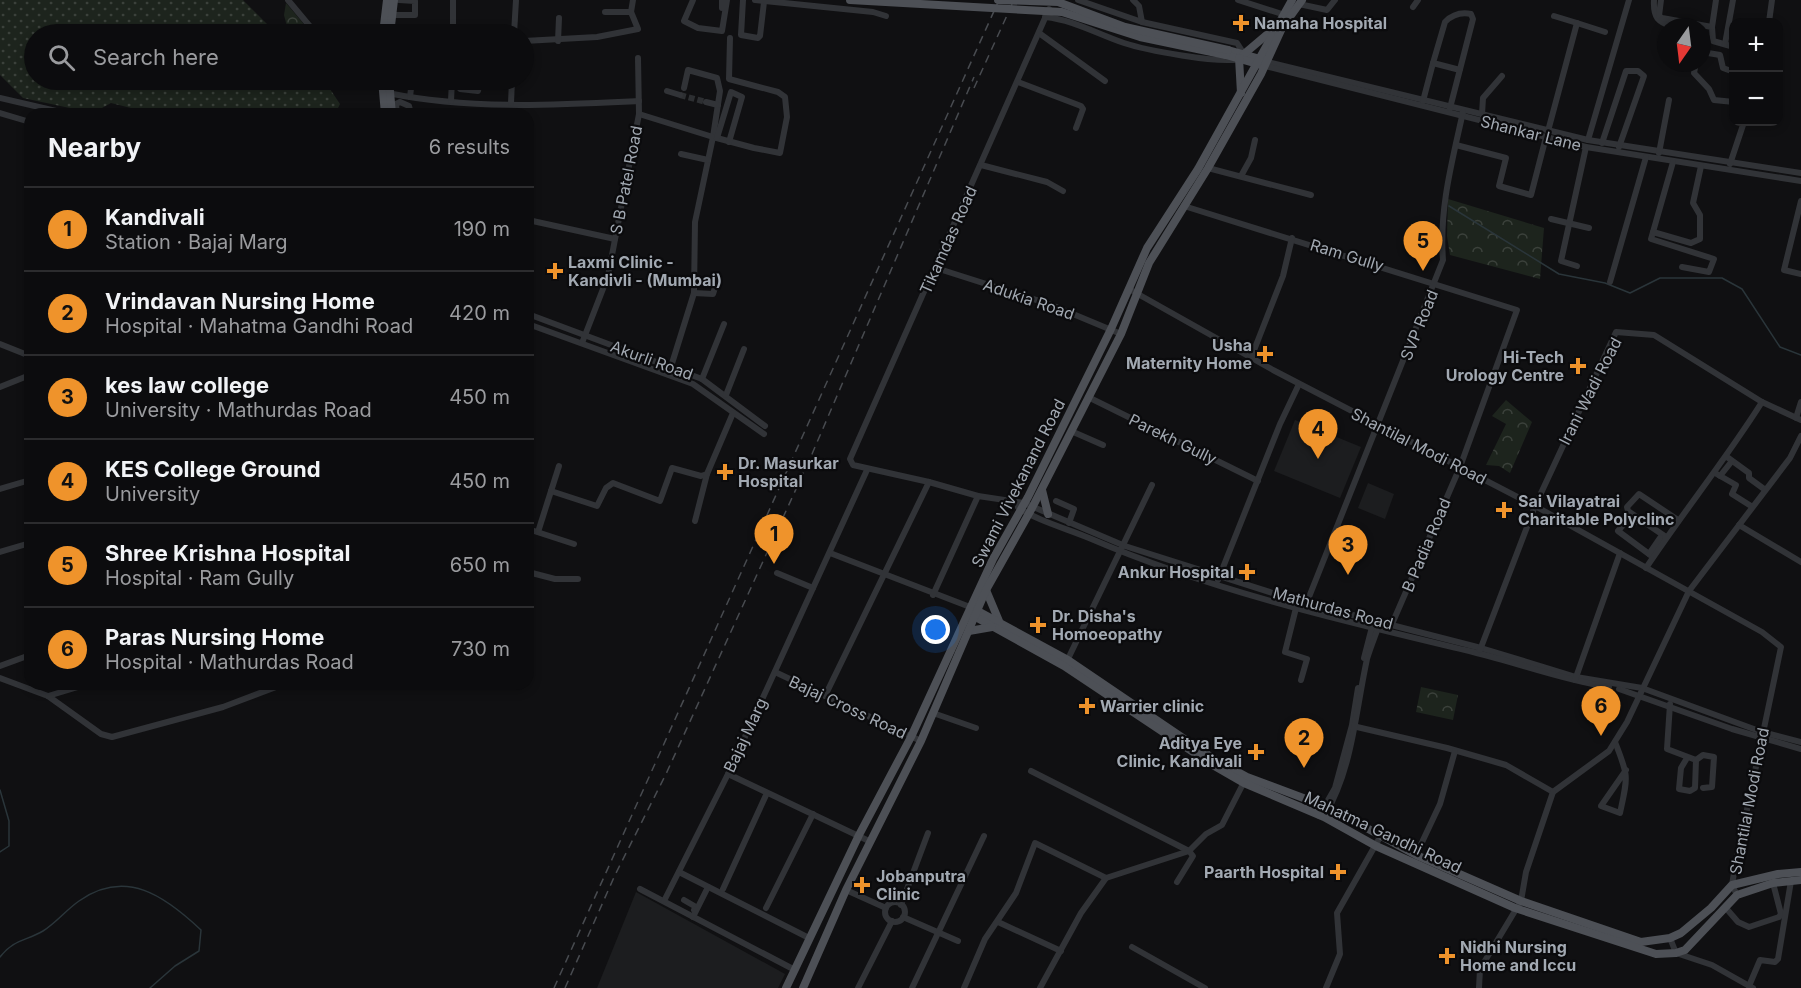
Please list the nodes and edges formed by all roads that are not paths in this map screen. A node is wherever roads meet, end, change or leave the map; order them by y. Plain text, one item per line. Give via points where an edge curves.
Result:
1 (288, 0) edge
2 (387, 0) edge
3 (397, 0) edge
4 (453, 0) edge
5 (516, 0) edge
6 (633, 0) edge
7 (693, 0) edge
8 (725, 0) edge
9 (743, 0) edge
10 (755, 0) edge
11 (850, 0) edge
12 (998, 0) edge
13 (1053, 0) edge
14 (1078, 0) edge
15 (1133, 0) edge
16 (1238, 0) edge
17 (1335, 0) edge
18 (1418, 0) edge
19 (1629, 0) edge
20 (1654, 0) edge
21 (1661, 0) edge
22 (1716, 0) edge
23 (1733, 0) edge
24 (1772, 0) edge
25 (1298, 1) edge
26 (764, 2) junction
27 (722, 8) dead end
28 (1413, 8) dead end
29 (605, 12) dead end
30 (631, 12) junction
31 (1282, 14) junction
32 (394, 15) junction
33 (886, 16) dead end
34 (1554, 16) dead end
35 (1045, 17) junction
36 (559, 18) dead end
37 (1770, 18) edge
38 (1657, 20) edge
39 (1142, 22) junction
40 (1577, 23) junction
41 (308, 24) edge
42 (384, 24) edge
43 (393, 24) edge
44 (453, 24) edge
45 (515, 24) edge
46 (1712, 27) junction
47 (1273, 29) junction
48 (1605, 32) dead end
49 (1039, 33) junction
50 (730, 38) dead end
51 (534, 41) edge
52 (558, 41) junction
53 (1725, 44) junction
54 (1729, 44) edge
55 (1227, 53) junction
56 (1711, 54) edge
57 (1242, 56) junction
58 (638, 58) dead end
59 (1263, 63) junction
60 (1433, 63) junction
61 (1460, 70) junction
62 (1729, 70) edge
63 (1694, 72) edge
64 (1502, 76) dead end
65 (1105, 81) dead end
66 (1018, 82) junction
67 (385, 90) edge
68 (387, 90) edge
69 (409, 90) edge
70 (452, 90) edge
71 (512, 90) edge
72 (667, 91) dead end
73 (386, 93) junction
74 (1241, 95) junction
75 (0, 98) edge
76 (407, 99) junction
77 (1669, 100) dead end
78 (639, 101) junction
79 (1423, 101) junction
80 (451, 102) junction
81 (706, 102) tunnel mouth
82 (1729, 102) edge
83 (511, 103) junction
84 (718, 105) junction
85 (37, 108) edge
86 (385, 108) edge
87 (390, 108) edge
88 (397, 108) edge
89 (409, 108) edge
90 (1450, 108) junction
91 (0, 113) edge
92 (1463, 113) junction
93 (639, 114) junction
94 (1482, 114) junction
95 (24, 120) edge
96 (721, 123) junction
97 (1743, 126) edge
98 (734, 127) junction
99 (1076, 128) dead end
100 (1547, 134) junction
101 (715, 137) junction
102 (1255, 140) dead end
103 (729, 142) junction
104 (1602, 143) junction
105 (1587, 144) junction
106 (1456, 145) junction
107 (1619, 147) junction
108 (1647, 151) junction
109 (681, 153) dead end
110 (1659, 153) junction
111 (1646, 159) junction
112 (708, 160) junction
113 (1673, 162) junction
114 (1730, 162) junction
115 (981, 165) junction
116 (1701, 166) junction
117 (1208, 168) junction
118 (1728, 170) junction
119 (1801, 173) edge
120 (1241, 176) junction
121 (1801, 182) edge
122 (1063, 191) dead end
123 (1311, 195) dead end
124 (1801, 201) edge
125 (1184, 206) junction
126 (1551, 219) dead end
127 (534, 221) edge
128 (1570, 224) junction
129 (1589, 228) dead end
130 (1653, 232) junction
131 (1292, 238) junction
132 (615, 239) junction
133 (1577, 266) dead end
134 (1682, 267) dead end
135 (936, 268) junction
136 (1801, 274) edge
137 (718, 278) dead end
138 (1611, 282) dead end
139 (1436, 283) junction
140 (1132, 291) junction
141 (694, 293) junction
142 (534, 316) edge
143 (724, 324) dead end
144 (534, 326) edge
145 (1111, 329) junction
146 (1120, 334) junction
147 (585, 335) junction
148 (582, 343) junction
149 (0, 344) edge
150 (744, 349) dead end
151 (24, 354) edge
152 (1251, 358) junction
153 (671, 365) junction
154 (669, 373) junction
155 (24, 377) edge
156 (702, 378) junction
157 (1299, 384) junction
158 (0, 387) edge
159 (726, 395) junction
160 (1088, 398) junction
161 (1761, 402) junction
162 (1801, 402) edge
163 (734, 413) junction
164 (1799, 419) edge
165 (1379, 424) junction
166 (765, 426) dead end
167 (1071, 431) junction
168 (764, 434) dead end
169 (1801, 436) edge
170 (1103, 445) dead end
171 (1730, 459) junction
172 (558, 466) dead end
173 (1460, 467) junction
174 (867, 470) junction
175 (707, 474) junction
176 (1718, 474) junction
177 (1258, 481) junction
178 (24, 482) edge
179 (929, 482) junction
180 (1152, 485) dead end
181 (0, 489) edge
182 (1042, 489) junction
183 (1764, 489) junction
184 (551, 491) junction
185 (978, 496) junction
186 (1056, 501) dead end
187 (1022, 506) junction
188 (1535, 506) junction
189 (1751, 506) junction
190 (1031, 510) junction
191 (1048, 514) junction
192 (1677, 519) junction
193 (695, 521) dead end
194 (1070, 524) junction
195 (1739, 525) junction
196 (534, 531) edge
197 (538, 532) junction
198 (1664, 538) junction
199 (574, 544) dead end
200 (24, 545) edge
201 (1123, 549) junction
202 (0, 552) edge
203 (830, 552) junction
204 (1620, 553) junction
205 (1651, 555) junction
206 (1801, 562) edge
207 (1646, 568) junction
208 (777, 573) dead end
209 (534, 574) edge
210 (884, 575) junction
211 (1219, 576) junction
212 (578, 579) dead end
213 (1216, 584) junction
214 (813, 588) junction
215 (986, 590) junction
216 (1689, 591) junction
217 (933, 595) junction
218 (1307, 602) junction
219 (1297, 604) junction
220 (973, 612) junction
221 (1377, 621) junction
222 (997, 624) junction
223 (1392, 624) junction
224 (1374, 630) junction
225 (969, 631) junction
226 (1480, 651) junction
227 (24, 657) edge
228 (1066, 663) junction
229 (0, 666) edge
230 (775, 672) junction
231 (0, 678) edge
232 (1575, 679) junction
233 (1301, 680) dead end
234 (24, 687) edge
235 (32, 690) edge
236 (68, 690) edge
237 (268, 690) edge
238 (1641, 691) junction
239 (48, 696) junction
240 (825, 696) junction
241 (1670, 703) junction
242 (933, 713) junction
243 (1357, 727) junction
244 (976, 728) dead end
245 (1762, 735) junction
246 (911, 737) junction
247 (921, 741) junction
248 (1615, 742) junction
249 (1801, 742) edge
250 (1801, 749) edge
251 (1455, 751) junction
252 (1687, 758) junction
253 (1696, 760) junction
254 (1626, 770) junction
255 (1031, 771) dead end
256 (728, 774) junction
257 (1245, 780) junction
258 (1703, 788) dead end
259 (1553, 792) junction
260 (767, 793) junction
261 (1327, 807) junction
262 (813, 814) junction
263 (1322, 816) junction
264 (928, 833) dead end
265 (859, 835) junction
266 (984, 836) dead end
267 (1380, 837) junction
268 (869, 841) junction
269 (1376, 846) junction
270 (1189, 851) junction
271 (1416, 855) junction
272 (679, 872) junction
273 (1801, 872) edge
274 (1106, 878) junction
275 (1801, 880) edge
276 (1791, 881) junction
277 (1177, 882) dead end
278 (1773, 883) junction
279 (1732, 885) junction
280 (708, 887) junction
281 (640, 889) dead end
282 (723, 889) dead end
283 (846, 890) junction
284 (1737, 895) junction
285 (684, 900) dead end
286 (664, 901) junction
287 (1521, 901) junction
288 (901, 905) junction
289 (696, 907) junction
290 (766, 908) dead end
291 (886, 908) junction
292 (1515, 908) junction
293 (1725, 908) junction
294 (692, 917) junction
295 (903, 917) junction
296 (892, 921) junction
297 (998, 922) junction
298 (938, 932) junction
299 (809, 938) junction
300 (1670, 938) junction
301 (958, 941) dead end
302 (1132, 947) dead end
303 (1060, 951) junction
304 (1676, 953) junction
305 (795, 970) junction
306 (1751, 987) edge
307 (786, 988) edge
308 (803, 988) edge
309 (858, 988) edge
310 (912, 988) edge
311 (964, 988) edge
312 (1040, 988) edge
313 (1205, 988) edge
314 (1326, 988) edge
315 (1479, 988) edge

1 - 41 street
2 - 42 main road
3 - 32 main road
3 - 32 street via 415,1 415,15
4 - 44 street
5 - 45 street
6 - 30 street
7 - 8 street via 684,21 698,28 722,31
8 - 27 street
9 - 26 street via 741,34 758,38
10 - 26 street
11 - 55 main road, bridge via 1062,12 1140,37
12 - 55 main road, bridge via 1058,2 1125,27
13 - 35 street, Tikamdas Road
14 - 39 street
15 - 39 street via 1139,6
16 - 31 street
17 - 25 street via 1327,10
18 - 28 street
19 - 105 street
20 - 38 street
21 - 46 street via 1662,18
22 - 46 street
23 - 53 street
24 - 37 street
25 - 31 main road, Swami Vivekanand Road
25 - 59 main road, Swami Vivekanand Road
26 - 33 street
29 - 30 street
30 - 52 street via 638,29
31 - 47 main road, Swami Vivekanand Road
32 - 43 main road
34 - 40 street
35 - 49 street, Tikamdas Road
35 - 57 street via 1067,19 1125,43 1221,61
36 - 52 street
39 - 57 street via 1237,43
40 - 48 street
40 - 100 street
46 - 53 street via 1713,41
47 - 57 main road
47 - 59 main road, Swami Vivekanand Road
49 - 65 street
49 - 66 street, Tikamdas Road
50 - 103 street, S B Patel Road via 729,79 778,92 785,97 787,117 780,153
51 - 52 street
53 - 54 street
55 - 57 main road
56 - 62 street via 1720,55 1723,68
57 - 59 main road
57 - 74 main road
58 - 78 street
59 - 74 main road, Swami Vivekanand Road
59 - 79 street, Shankar Lane
59 - 92 street, Shankar Lane
59 - 117 main road, Swami Vivekanand Road
60 - 61 street
60 - 61 street via 1446,22 1457,14 1471,14
60 - 79 street
61 - 90 street
63 - 82 street via 1714,100
64 - 94 street via 1483,98
66 - 99 street via 1081,106
66 - 115 street, Tikamdas Road
67 - 73 main road
68 - 73 main road
69 - 76 street
70 - 80 street
71 - 83 street
72 - 84 street via 682,93 688,70 717,78
73 - 76 street
73 - 86 main road
73 - 87 main road
74 - 140 main road, Swami Vivekanand Road via 1147,248
75 - 85 street
76 - 80 street
76 - 88 street via 397,102
76 - 89 street
77 - 110 street
78 - 83 street
78 - 93 street
79 - 90 street, Shankar Lane
80 - 83 street
81 - 84 street
84 - 101 street
90 - 92 street, Shankar Lane
91 - 95 street
92 - 94 street, Shankar Lane
92 - 100 street, Shankar Lane
92 - 106 street, SVP Road
93 - 101 street, S B Patel Road
93 - 132 street, S B Patel Road
94 - 100 street, Shankar Lane
96 - 98 street
96 - 98 street via 728,93 740,95
96 - 101 street
97 - 114 street
98 - 103 street
100 - 105 street, Shankar Lane
100 - 106 street via 1531,195 1499,186 1506,158
101 - 103 street, S B Patel Road
101 - 112 street
102 - 120 street
104 - 105 street, Shankar Lane
104 - 107 street, Shankar Lane
104 - 107 street via 1626,71 1638,71 1644,76
105 - 111 street, Shankar Lane
105 - 128 street
106 - 139 street, SVP Road via 1443,204 1443,260
107 - 108 street, Shankar Lane
108 - 110 street, Shankar Lane
108 - 111 street
109 - 112 street
110 - 114 street, Shankar Lane
111 - 113 street, Shankar Lane
111 - 138 street
112 - 141 street via 695,222
113 - 116 street, Shankar Lane
113 - 130 street
114 - 118 street
114 - 119 street, Shankar Lane
115 - 122 street via 1047,182
115 - 135 street, Tikamdas Road
116 - 118 street, Shankar Lane
116 - 130 street via 1693,203 1700,215 1700,239 1691,243
117 - 120 street
117 - 125 main road, Swami Vivekanand Road
118 - 121 street, Shankar Lane
120 - 123 street
124 - 136 street via 1784,270
125 - 131 street, Ram Gully
125 - 140 main road, Swami Vivekanand Road
126 - 128 street
127 - 132 street
128 - 129 street
128 - 133 street via 1561,261
130 - 134 street via 1652,240 1714,259 1709,272
131 - 139 street, Ram Gully
131 - 152 street
132 - 147 street, S B Patel Road via 608,276
135 - 145 street, Adukia Road via 1049,304
135 - 174 street, Tikamdas Road via 850,459 853,465
137 - 141 street via 713,294
139 - 165 street, SVP Road
139 - 173 street, Ram Gully via 1517,310
140 - 145 main road, Swami Vivekanand Road
140 - 146 main road, Swami Vivekanand Road
140 - 152 street, Shantilal Modi Road
141 - 153 street
142 - 147 street, Akurli Road
143 - 156 street
144 - 148 street, Akurli Road
145 - 146 street, Adukia Road
145 - 187 main road, Swami Vivekanand Road
146 - 160 main road, Swami Vivekanand Road
147 - 148 street, S B Patel Road
147 - 153 street, Akurli Road
148 - 154 street, Akurli Road
149 - 151 street
150 - 159 street
152 - 157 street, Shantilal Modi Road
153 - 154 street
153 - 156 street, Akurli Road
154 - 163 street, Akurli Road via 705,390
155 - 158 street
156 - 159 street, Akurli Road
157 - 165 street, Shantilal Modi Road
157 - 177 street
159 - 166 street, Akurli Road
160 - 167 main road, Swami Vivekanand Road
160 - 177 street, Parekh Gully
161 - 164 street, Irani Wadi Road
161 - 171 street
161 - 188 street, Irani Wadi Road via 1654,335 1616,332
162 - 164 street
163 - 168 street, Akurli Road
163 - 175 street
165 - 173 street, Shantilal Modi Road
165 - 218 street, SVP Road
167 - 170 street
167 - 182 main road, Swami Vivekanand Road
169 - 183 street via 1790,458
171 - 176 street
171 - 183 street
172 - 184 street
173 - 188 street, Shantilal Modi Road
173 - 223 street, B Padia Road
174 - 179 street via 874,468
174 - 203 street, Bajaj Marg
175 - 184 street via 672,468 660,501 613,483 606,488 597,507
175 - 193 street
176 - 189 street via 1736,485 1732,494
176 - 192 street
177 - 211 street
178 - 181 street
179 - 185 street
179 - 210 street
180 - 201 street
182 - 190 main road, Swami Vivekanand Road
182 - 191 main road
183 - 189 street
184 - 197 street
185 - 187 street, Mathurdas Road
185 - 217 street
186 - 194 street via 1074,509
187 - 190 street, Mathurdas Road
187 - 220 main road, Swami Vivekanand Road via 993,559
188 - 204 street, Shantilal Modi Road
188 - 226 street
189 - 195 street
190 - 191 street, Mathurdas Road
190 - 201 street
190 - 215 main road, Swami Vivekanand Road
191 - 194 street, Mathurdas Road
192 - 198 street
192 - 198 street via 1636,494 1628,511
194 - 201 street, Mathurdas Road
195 - 206 street
195 - 216 street
196 - 197 street
197 - 199 street
198 - 205 street
198 - 205 street via 1632,518 1618,529
200 - 202 street
201 - 211 street, Mathurdas Road
201 - 213 street
201 - 228 street
203 - 210 street
203 - 214 street, Bajaj Marg
204 - 207 street, Shantilal Modi Road
204 - 232 street
205 - 207 street
207 - 216 street, Shantilal Modi Road
208 - 214 street
209 - 212 street
210 - 217 street
210 - 240 street
211 - 213 street
211 - 219 street, Mathurdas Road
213 - 219 street
214 - 230 street, Bajaj Marg
215 - 220 main road, Swami Vivekanand Road
215 - 222 main road
216 - 238 street
216 - 245 street, Shantilal Modi Road via 1781,647
217 - 220 street
218 - 219 street, Mathurdas Road
218 - 221 street, Mathurdas Road
219 - 224 street
219 - 233 street via 1285,652 1307,658
220 - 222 main road, Mahatma Gandhi Road
220 - 225 main road, Swami Vivekanand Road
220 - 246 main road, Swami Vivekanand Road
221 - 223 street, Mathurdas Road
221 - 224 street
222 - 225 main road
222 - 228 main road, Mahatma Gandhi Road
223 - 226 street, Mathurdas Road
224 - 226 street
224 - 243 street
224 - 261 street via 1363,660 1352,725
225 - 242 main road, Swami Vivekanand Road
226 - 232 street, Mathurdas Road
227 - 229 street
228 - 257 main road, Mahatma Gandhi Road
230 - 240 street, Bajaj Cross Road
230 - 256 street, Bajaj Marg
231 - 234 street
232 - 238 street, Mathurdas Road
235 - 239 street
236 - 239 street
237 - 239 street via 223,707 112,737 101,734
238 - 241 street, Mathurdas Road
238 - 248 street
240 - 246 street, Bajaj Cross Road
241 - 245 street, Mathurdas Road
241 - 252 street via 1667,749
242 - 244 street
242 - 247 main road, Swami Vivekanand Road
243 - 251 street
243 - 261 street via 1338,792
245 - 249 street
245 - 250 street
245 - 279 street, Shantilal Modi Road
246 - 247 street, Bajaj Cross Road
246 - 265 main road, Swami Vivekanand Road
247 - 268 main road, Swami Vivekanand Road
248 - 254 street
248 - 259 street via 1609,751
251 - 259 street via 1506,765
251 - 271 street via 1440,804
252 - 253 street
252 - 253 street via 1681,768 1680,790 1695,788
253 - 258 street via 1703,755 1714,757 1712,787
254 - 254 street via 1620,813 1601,806
255 - 270 street
256 - 260 street
256 - 272 street, Bajaj Marg
257 - 261 main road, Mahatma Gandhi Road
257 - 263 main road, Mahatma Gandhi Road
257 - 270 street via 1222,825
259 - 287 street via 1526,872
260 - 262 street
260 - 282 street
261 - 263 street
261 - 267 main road, Mahatma Gandhi Road
262 - 265 street
262 - 290 street
263 - 269 main road, Mahatma Gandhi Road
264 - 288 street
265 - 268 street
265 - 299 main road, Swami Vivekanand Road
266 - 298 street
267 - 269 street
267 - 271 main road, Mahatma Gandhi Road
268 - 283 main road, Swami Vivekanand Road
269 - 292 main road, Mahatma Gandhi Road
269 - 314 street via 1337,913 1340,954
270 - 274 street
270 - 277 street via 1193,856
271 - 287 main road, Mahatma Gandhi Road
272 - 280 street
272 - 286 street, Bajaj Marg
273 - 279 main road
274 - 297 street via 1035,843 1016,892
274 - 303 street
275 - 276 main road
276 - 278 main road
276 - 306 street via 1778,959 1760,960
278 - 284 main road
278 - 293 street via 1779,917 1749,927
279 - 284 street, Shantilal Modi Road
279 - 300 main road, Mahatma Gandhi Road via 1682,933
280 - 289 street
280 - 299 street
281 - 286 street
283 - 291 street
283 - 308 main road, Swami Vivekanand Road
284 - 293 main road
285 - 289 street
286 - 294 street
287 - 292 street
287 - 300 main road, Mahatma Gandhi Road via 1641,942
288 - 291 street via 892,903
288 - 295 street
289 - 294 street
291 - 296 street via 885,915
292 - 304 main road, Mahatma Gandhi Road via 1656,954
292 - 315 street via 1480,969
293 - 304 main road via 1685,950
294 - 305 street
295 - 296 street
295 - 298 street
296 - 309 street
297 - 303 street
297 - 311 street via 985,939
298 - 301 street
298 - 310 street
299 - 305 main road, Swami Vivekanand Road
300 - 304 street
302 - 313 street
303 - 312 street
304 - 306 street via 1712,965
305 - 307 main road, Swami Vivekanand Road

